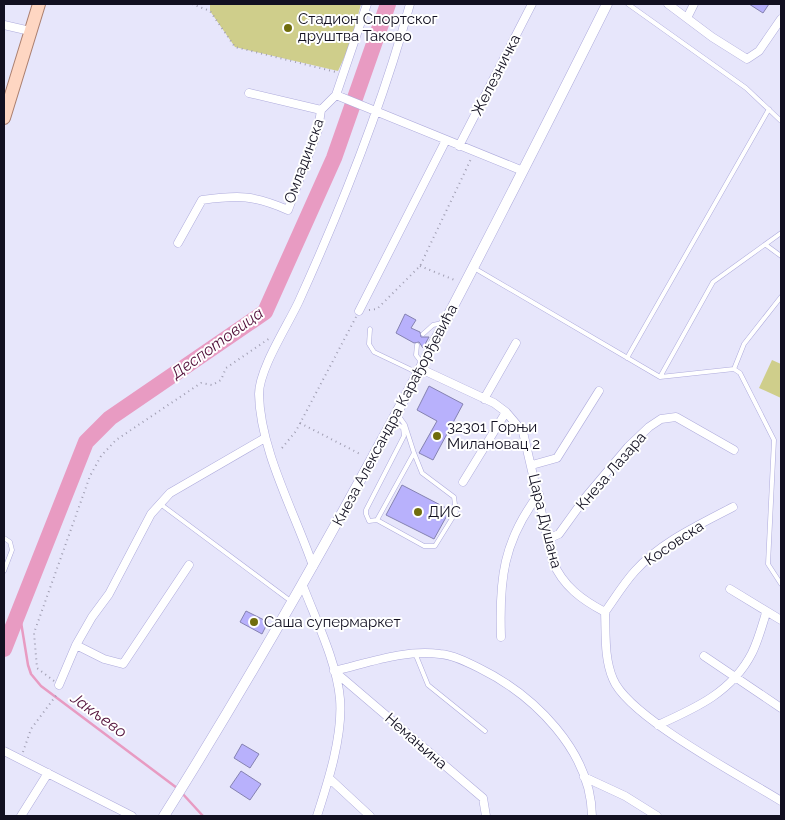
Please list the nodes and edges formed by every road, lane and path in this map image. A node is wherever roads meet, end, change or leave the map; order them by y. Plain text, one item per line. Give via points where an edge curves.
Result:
1 (39, 4) edge
2 (192, 4) edge
3 (367, 4) edge
4 (410, 4) edge
5 (532, 4) edge
6 (607, 4) edge
7 (628, 4) edge
8 (668, 4) edge
9 (694, 4) edge
10 (687, 18) junction
11 (781, 19) edge
12 (4, 26) edge
13 (30, 31) junction
14 (344, 74) junction
15 (249, 93) dead end
16 (339, 97) junction
17 (769, 109) junction
18 (321, 110) junction
19 (377, 114) junction
20 (4, 118) edge
21 (781, 121) edge
22 (446, 140) junction
23 (459, 146) junction
24 (474, 152) junction
25 (523, 171) junction
26 (781, 233) edge
27 (178, 242) dead end
28 (766, 245) junction
29 (781, 256) edge
30 (420, 266) junction
31 (474, 268) junction
32 (465, 285) junction
33 (781, 297) edge
34 (359, 311) junction
35 (445, 323) junction
36 (370, 329) dead end
37 (423, 334) dead end
38 (271, 338) dead end
39 (516, 343) dead end
40 (418, 345) dead end
41 (627, 358) junction
42 (421, 369) junction
43 (734, 369) junction
44 (660, 377) junction
45 (600, 391) dead end
46 (484, 399) junction
47 (506, 412) junction
48 (394, 417) junction
49 (300, 423) junction
50 (266, 438) junction
51 (282, 448) dead end
52 (734, 450) dead end
53 (414, 453) junction
54 (364, 456) dead end
55 (532, 465) junction
56 (463, 482) dead end
57 (539, 494) junction
58 (159, 503) junction
59 (733, 507) dead end
60 (377, 520) junction
61 (4, 538) edge
62 (548, 539) junction
63 (189, 565) dead end
64 (313, 566) junction
65 (4, 571) edge
66 (781, 584) edge
67 (303, 586) junction
68 (730, 589) dead end
69 (293, 603) junction
70 (605, 612) junction
71 (766, 613) junction
72 (781, 620) edge
73 (501, 637) dead end
74 (76, 645) junction
75 (415, 653) junction
76 (704, 656) dead end
77 (334, 671) junction
78 (736, 678) junction
79 (60, 685) junction
80 (781, 708) edge
81 (658, 725) junction
82 (485, 731) dead end
83 (4, 751) edge
84 (21, 760) junction
85 (48, 773) junction
86 (584, 777) junction
87 (329, 778) junction
88 (781, 801) edge
89 (21, 816) edge
90 (132, 816) edge
91 (164, 816) edge
92 (316, 816) edge
93 (370, 816) edge
94 (486, 816) edge
95 (592, 816) edge
96 (657, 816) edge

1 - 13 main road
2 - 14 path via 210,11 235,47
3 - 14 street
4 - 19 street
5 - 23 street, Железничка
6 - 25 street, Кнеза Александра Карађорђевића
7 - 17 lane via 746,88
8 - 10 street
9 - 10 street
10 - 11 street via 747,59 759,51
12 - 13 street
13 - 20 main road
14 - 16 street
15 - 18 street
16 - 18 street, Омладинска
16 - 19 street
17 - 21 lane
17 - 41 lane
18 - 27 street, Омладинска via 318,130 288,210 259,198 227,196 202,200
19 - 22 street
19 - 50 street via 299,301 265,370 259,391 260,415
22 - 23 street
22 - 34 street
23 - 24 street
24 - 25 street
24 - 30 path
25 - 31 street, Кнеза Александра Карађорђевића
26 - 28 lane
28 - 29 lane
28 - 44 lane via 713,282
30 - 32 path
30 - 34 path via 377,309
31 - 32 street, Кнеза Александра Карађорђевића
31 - 41 lane
32 - 35 street, Кнеза Александра Карађорђевића
33 - 43 lane via 744,344
34 - 49 path
35 - 37 lane via 433,325
35 - 42 street, Кнеза Александра Карађорђевића
36 - 42 lane via 369,344 374,352
38 - 79 path via 226,368 221,380 212,385 201,383 116,440 101,456 90,476 34,633 37,668
39 - 46 street
40 - 42 lane via 416,355
41 - 44 lane
42 - 46 street, Цара Душана
42 - 48 street, Кнеза Александра Карађорђевића
43 - 44 lane
43 - 66 lane via 740,373 774,440 768,564
45 - 55 street via 557,458
46 - 47 street, Цара Душана
47 - 55 street, Цара Душана via 523,432
47 - 56 street
48 - 53 lane via 405,425
48 - 60 lane via 403,428 404,436 366,510 369,521
48 - 64 street, Кнеза Александра Карађорђевића
49 - 51 path
49 - 54 path
50 - 58 street via 170,493
50 - 64 street
52 - 62 street, Кнеза Лазара via 676,418 661,419 628,447 559,534
53 - 60 lane
53 - 60 lane via 422,473 454,497 456,512 435,546 430,547
55 - 57 street, Цара Душана
57 - 62 street, Цара Душана
57 - 73 street via 526,510 503,565
58 - 69 lane
58 - 74 street via 109,594
59 - 70 street, Косовска via 652,555 635,571
61 - 65 lane via 10,542 12,550
62 - 70 street, Цара Душана via 560,578 586,601
63 - 74 street via 123,664
64 - 67 street, Кнеза Александра Карађорђевића
67 - 69 street, Кнеза Александра Карађорђевића
67 - 77 street
68 - 71 street
69 - 91 street, Кнеза Александра Карађорђевића
70 - 81 street via 607,660 613,680 622,696
71 - 72 street
71 - 78 street via 752,653
74 - 79 street
75 - 77 street
75 - 82 lane via 428,685
75 - 86 street via 441,654 467,662 528,700 552,722 572,751
76 - 78 street
77 - 87 street via 340,700
77 - 94 street, Немањина via 483,798
78 - 80 street
78 - 81 street via 698,707
79 - 84 path via 53,702 31,729
81 - 88 street
83 - 84 street
84 - 85 street
85 - 89 street
85 - 90 street
86 - 95 street
86 - 96 street via 625,796
87 - 92 street
87 - 93 street

